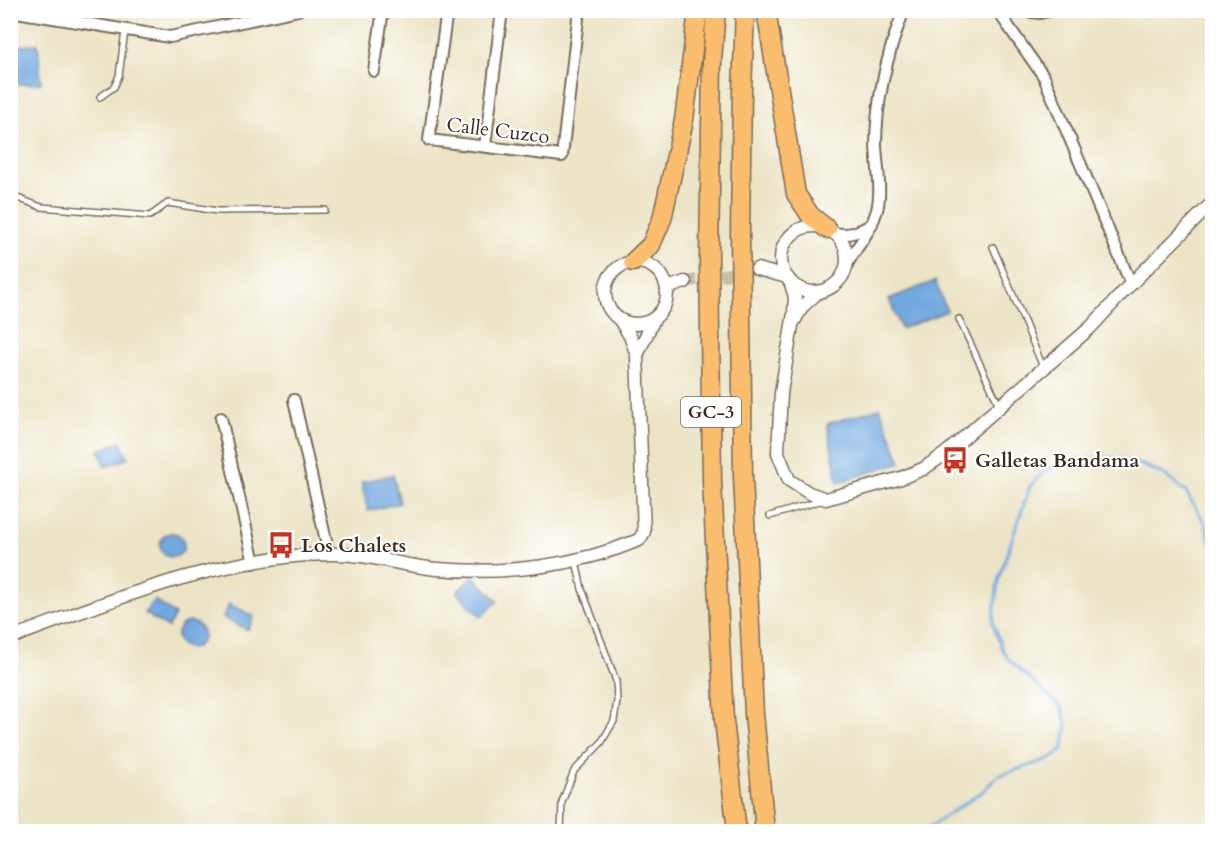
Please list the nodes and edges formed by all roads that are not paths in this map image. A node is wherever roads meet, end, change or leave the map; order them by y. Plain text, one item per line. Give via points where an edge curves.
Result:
1 (298, 10) edge
2 (383, 10) edge
3 (447, 10) edge
4 (502, 10) edge
5 (579, 10) edge
6 (698, 10) edge
7 (716, 10) edge
8 (745, 10) edge
9 (766, 10) edge
10 (904, 10) edge
11 (997, 10) edge
12 (1013, 10) edge
13 (1053, 10) edge
14 (10, 11) edge
15 (125, 31) junction
16 (374, 71) dead end
17 (100, 97) dead end
18 (485, 146) junction
19 (10, 195) edge
20 (1212, 203) edge
21 (325, 210) dead end
22 (872, 224) junction
23 (831, 231) junction
24 (993, 248) dead end
25 (782, 253) junction
26 (633, 262) junction
27 (846, 266) junction
28 (788, 279) junction
29 (685, 282) tunnel mouth
30 (1131, 284) junction
31 (667, 288) junction
32 (818, 292) junction
33 (654, 319) junction
34 (960, 319) dead end
35 (620, 320) junction
36 (793, 324) junction
37 (637, 355) junction
38 (1043, 368) junction
39 (294, 400) dead end
40 (1000, 406) junction
41 (221, 418) dead end
42 (826, 499) junction
43 (770, 516) dead end
44 (329, 554) junction
45 (576, 561) junction
46 (254, 563) junction
47 (10, 638) edge
48 (764, 809) junction
49 (736, 823) edge
50 (561, 831) edge
51 (765, 831) edge
52 (774, 831) edge

1 - 15 street via 170,37
2 - 16 street
3 - 18 street, Calle Cuzco via 429,140
4 - 18 street
5 - 18 street, Calle Cuzco via 562,156
6 - 26 highway via 684,120 662,219 651,246
7 - 49 highway, GC-3 via 709,258 712,481 724,720
8 - 48 highway, GC-3 via 740,233 743,476 754,714
9 - 23 highway via 796,194 810,215
10 - 22 street via 884,72 879,105 879,194
11 - 30 street via 1044,77
12 - 13 street
14 - 15 street
15 - 17 lane via 119,76 114,87
19 - 21 lane via 41,207 150,216 168,203 217,211
20 - 30 street
22 - 23 street via 846,235
22 - 27 street
23 - 25 street via 818,226 799,230
23 - 27 street via 845,248
24 - 38 lane
25 - 28 street
25 - 28 street via 757,269
26 - 31 street via 642,262 658,272
26 - 35 street via 615,269 605,286 607,306
27 - 32 street via 836,284
28 - 32 street via 798,288
28 - 36 street via 795,297
29 - 31 street
30 - 38 street via 1090,328
31 - 33 street via 664,305
32 - 36 street via 803,306
33 - 35 street via 637,324
33 - 37 street
34 - 40 lane
35 - 37 street
36 - 42 street via 781,393 778,453 789,480
37 - 45 street via 644,532 639,540
38 - 40 street
39 - 44 street
40 - 42 street via 923,469
41 - 46 street
42 - 43 lane
44 - 45 street via 438,569 518,570
44 - 46 street
45 - 50 lane via 582,589 616,681 617,701 614,721 601,743 574,771 562,802
46 - 47 street via 179,578
48 - 51 highway, GC-3
48 - 52 highway

